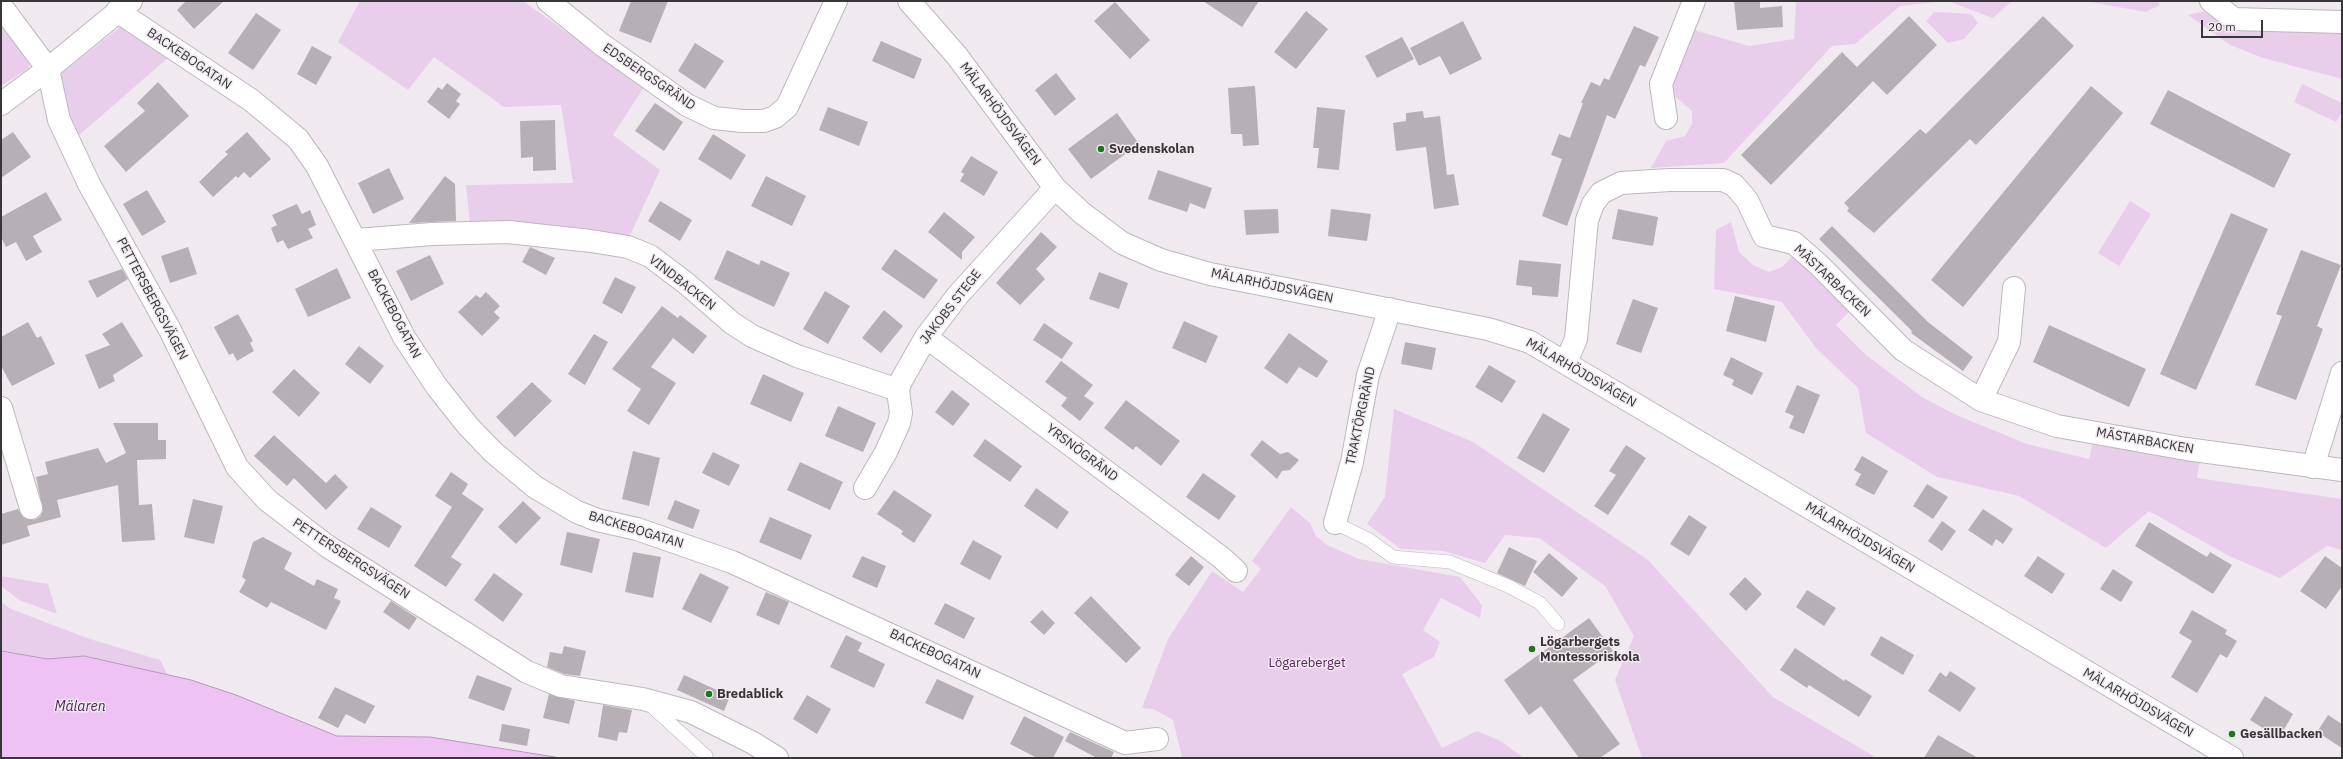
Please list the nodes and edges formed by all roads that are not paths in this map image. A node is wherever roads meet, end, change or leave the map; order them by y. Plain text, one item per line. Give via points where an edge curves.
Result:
1 (548, 1) edge
2 (836, 1) edge
3 (909, 1) edge
4 (1694, 1) edge
5 (2211, 1) edge
6 (1, 6) edge
7 (124, 6) edge
8 (2342, 22) edge
9 (48, 69) junction
10 (1, 104) edge
11 (1666, 118) dead end
12 (1055, 188) junction
13 (356, 240) junction
14 (2014, 288) dead end
15 (1390, 309) junction
16 (926, 337) junction
17 (1566, 362) junction
18 (2342, 373) edge
19 (898, 390) junction
20 (1981, 400) junction
21 (1, 408) edge
22 (2313, 467) junction
23 (2342, 470) edge
24 (865, 488) dead end
25 (31, 508) dead end
26 (1335, 523) joint
27 (1236, 571) dead end
28 (1558, 624) dead end
29 (643, 698) junction
30 (1157, 739) dead end
31 (705, 758) edge
32 (777, 758) edge
33 (2232, 758) edge

1 - 2 street, EDSBERGSGRÄND via 612,52 687,105 714,118 764,121 775,117 787,107
3 - 12 street, MÄLARHÖJDSVÄGEN via 957,56
4 - 11 street via 1661,84
5 - 8 street via 2234,19
6 - 9 street, PETTERSBERGSVÄGEN
7 - 9 street
7 - 13 street, BACKEBOGATAN via 287,127 317,166
9 - 10 street
9 - 29 street, PETTERSBERGSVÄGEN via 60,120 89,184 170,330 237,467 248,481 267,500 327,546 527,672 561,686
12 - 15 street, MÄLARHÖJDSVÄGEN via 1077,210 1104,231 1141,253 1254,283
12 - 16 street, JAKOBS STEGE via 958,295
13 - 19 street, VINDBACKEN via 508,232 628,247 650,256 732,323 752,336 783,351
13 - 30 street, BACKEBOGATAN via 404,337 448,403 493,452 558,502 597,520 643,531 732,562 1125,743
14 - 20 street via 2009,342
15 - 17 street, MÄLARHÖJDSVÄGEN via 1488,329 1530,342
15 - 26 street, TRAKTÖRGRÄND via 1368,375 1352,462
16 - 19 street, JAKOBS STEGE
16 - 27 street, YRSNÖGRÄND
17 - 20 street, MÄSTARBACKEN via 1576,339 1587,220 1593,204 1601,193 1621,183 1723,180 1734,185 1747,200 1764,236 1794,243 1903,350
17 - 33 street, MÄLARHÖJDSVÄGEN
18 - 22 street
19 - 24 street via 901,413 898,423 886,452
20 - 22 street, MÄSTARBACKEN via 2058,426
21 - 25 street
22 - 23 street, MÄSTARBACKEN
26 - 28 lane via 1368,539 1393,557 1450,562 1508,586 1540,604
29 - 31 lane via 706,756
29 - 32 street, PETTERSBERGSVÄGEN via 691,712

